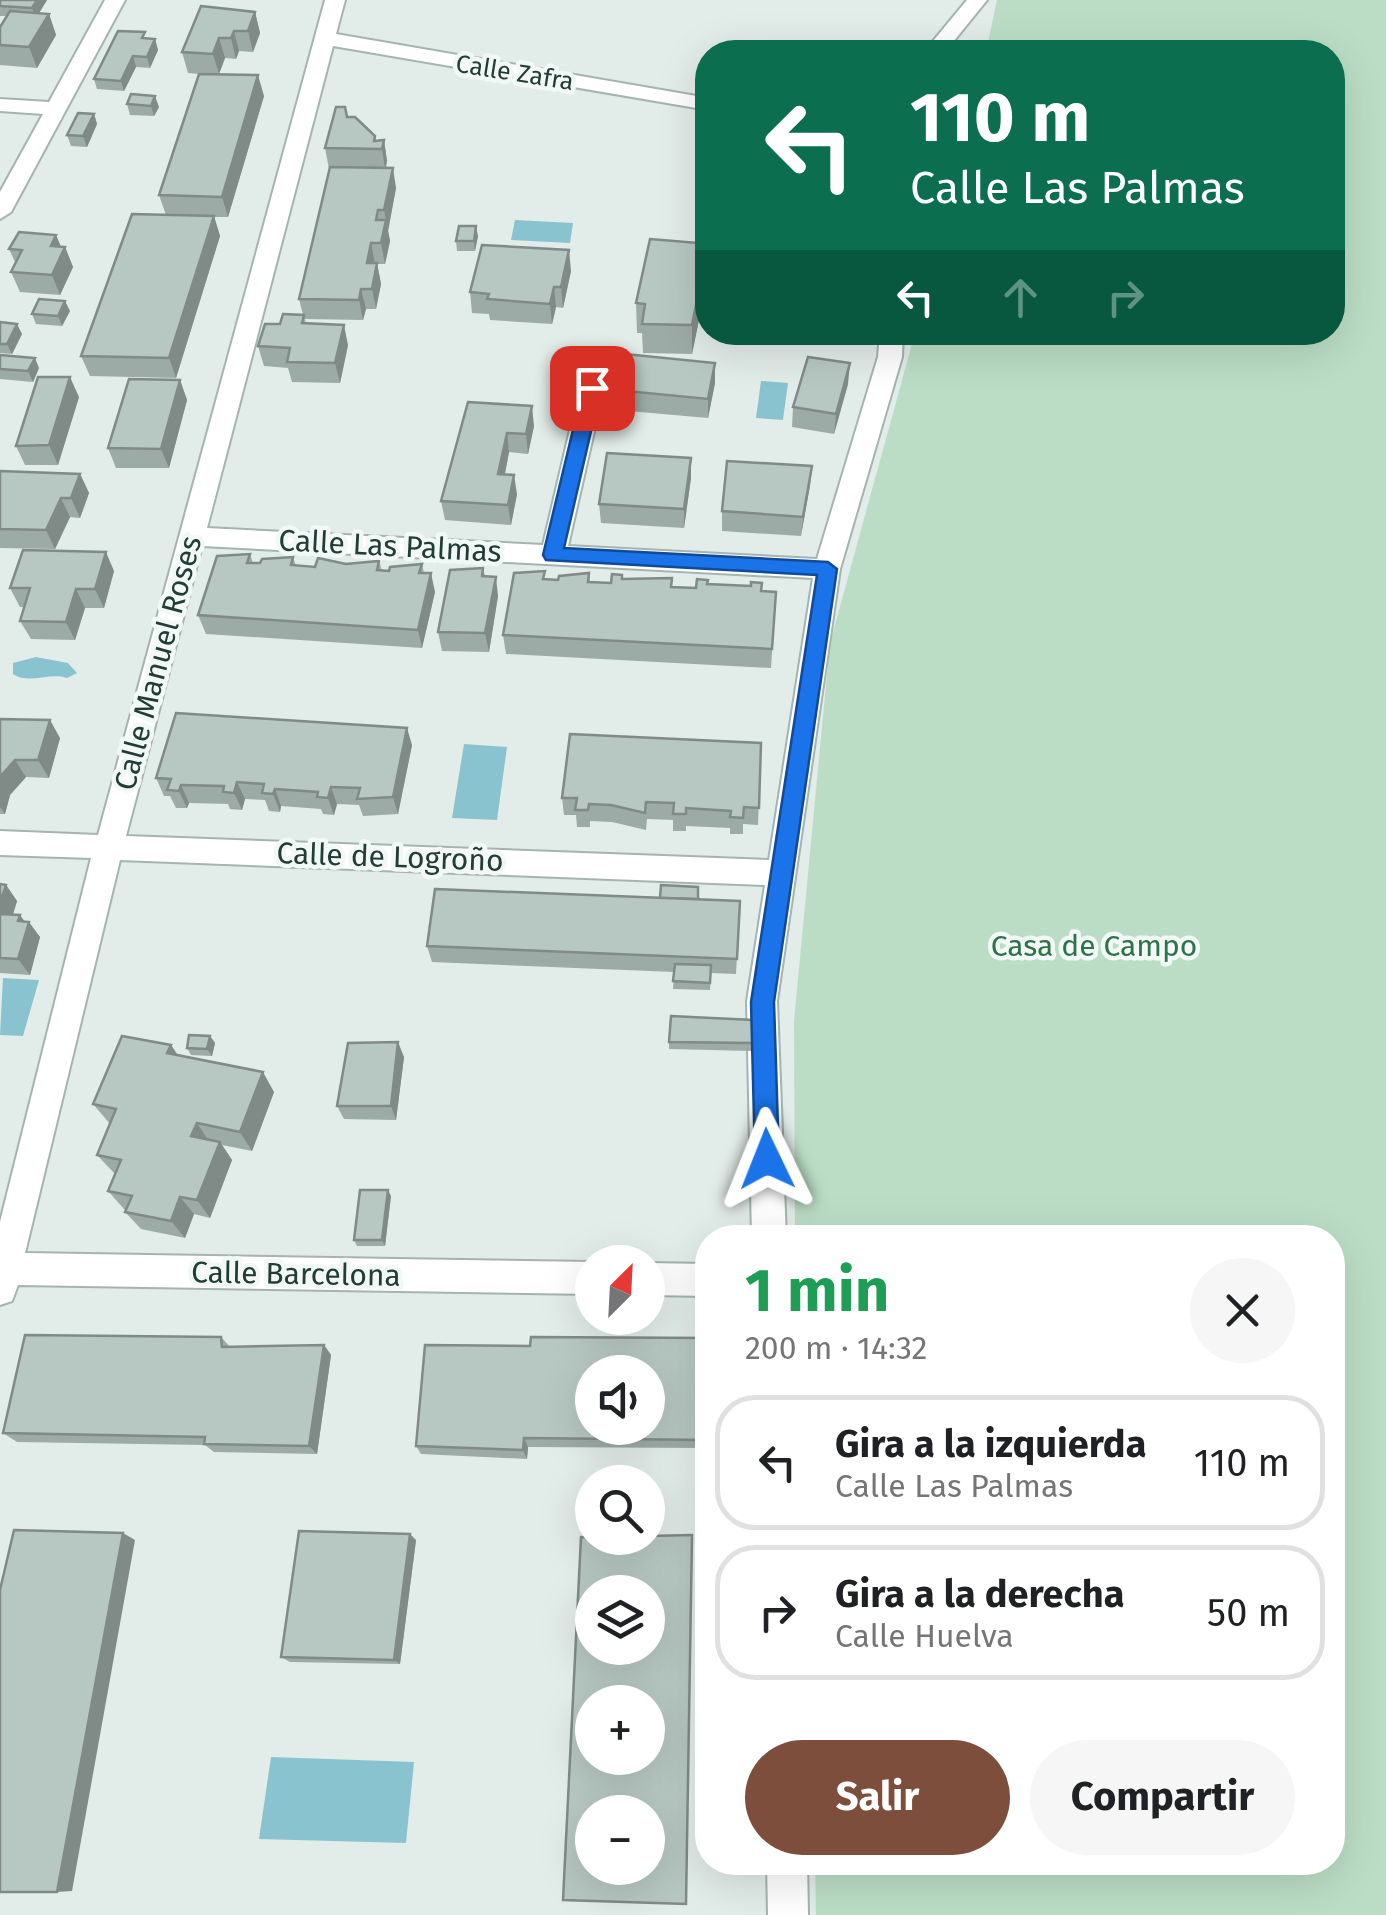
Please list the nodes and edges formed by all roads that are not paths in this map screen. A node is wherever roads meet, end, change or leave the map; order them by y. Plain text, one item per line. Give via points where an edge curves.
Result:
1 (115, 0) edge
2 (335, 0) edge
3 (974, 0) edge
4 (324, 38) junction
5 (943, 40) edge
6 (695, 102) edge
7 (0, 105) edge
8 (56, 109) junction
9 (0, 212) edge
10 (891, 345) edge
11 (599, 356) dead end
12 (192, 536) junction
13 (553, 555) junction
14 (828, 569) junction
15 (0, 842) edge
16 (110, 846) junction
17 (780, 872) junction
18 (769, 1225) edge
19 (2, 1276) edge
20 (575, 1278) edge
21 (665, 1279) edge
22 (695, 1280) edge
23 (786, 1875) edge
24 (788, 1915) edge

1 - 8 street
2 - 4 street, Calle Manuel Roses
3 - 5 street
4 - 6 street, Calle Zafra
4 - 12 street, Calle Manuel Roses
7 - 8 street
8 - 9 street
10 - 14 street
11 - 13 street
12 - 13 street, Calle Las Palmas
12 - 16 street, Calle Manuel Roses
13 - 14 street, Calle Las Palmas
14 - 17 street
15 - 16 street, Calle de Logroño
16 - 17 street, Calle de Logroño
16 - 19 street, Calle Manuel Roses
17 - 18 street via 762,1002
19 - 20 street, Calle Barcelona
21 - 22 street
23 - 24 street

